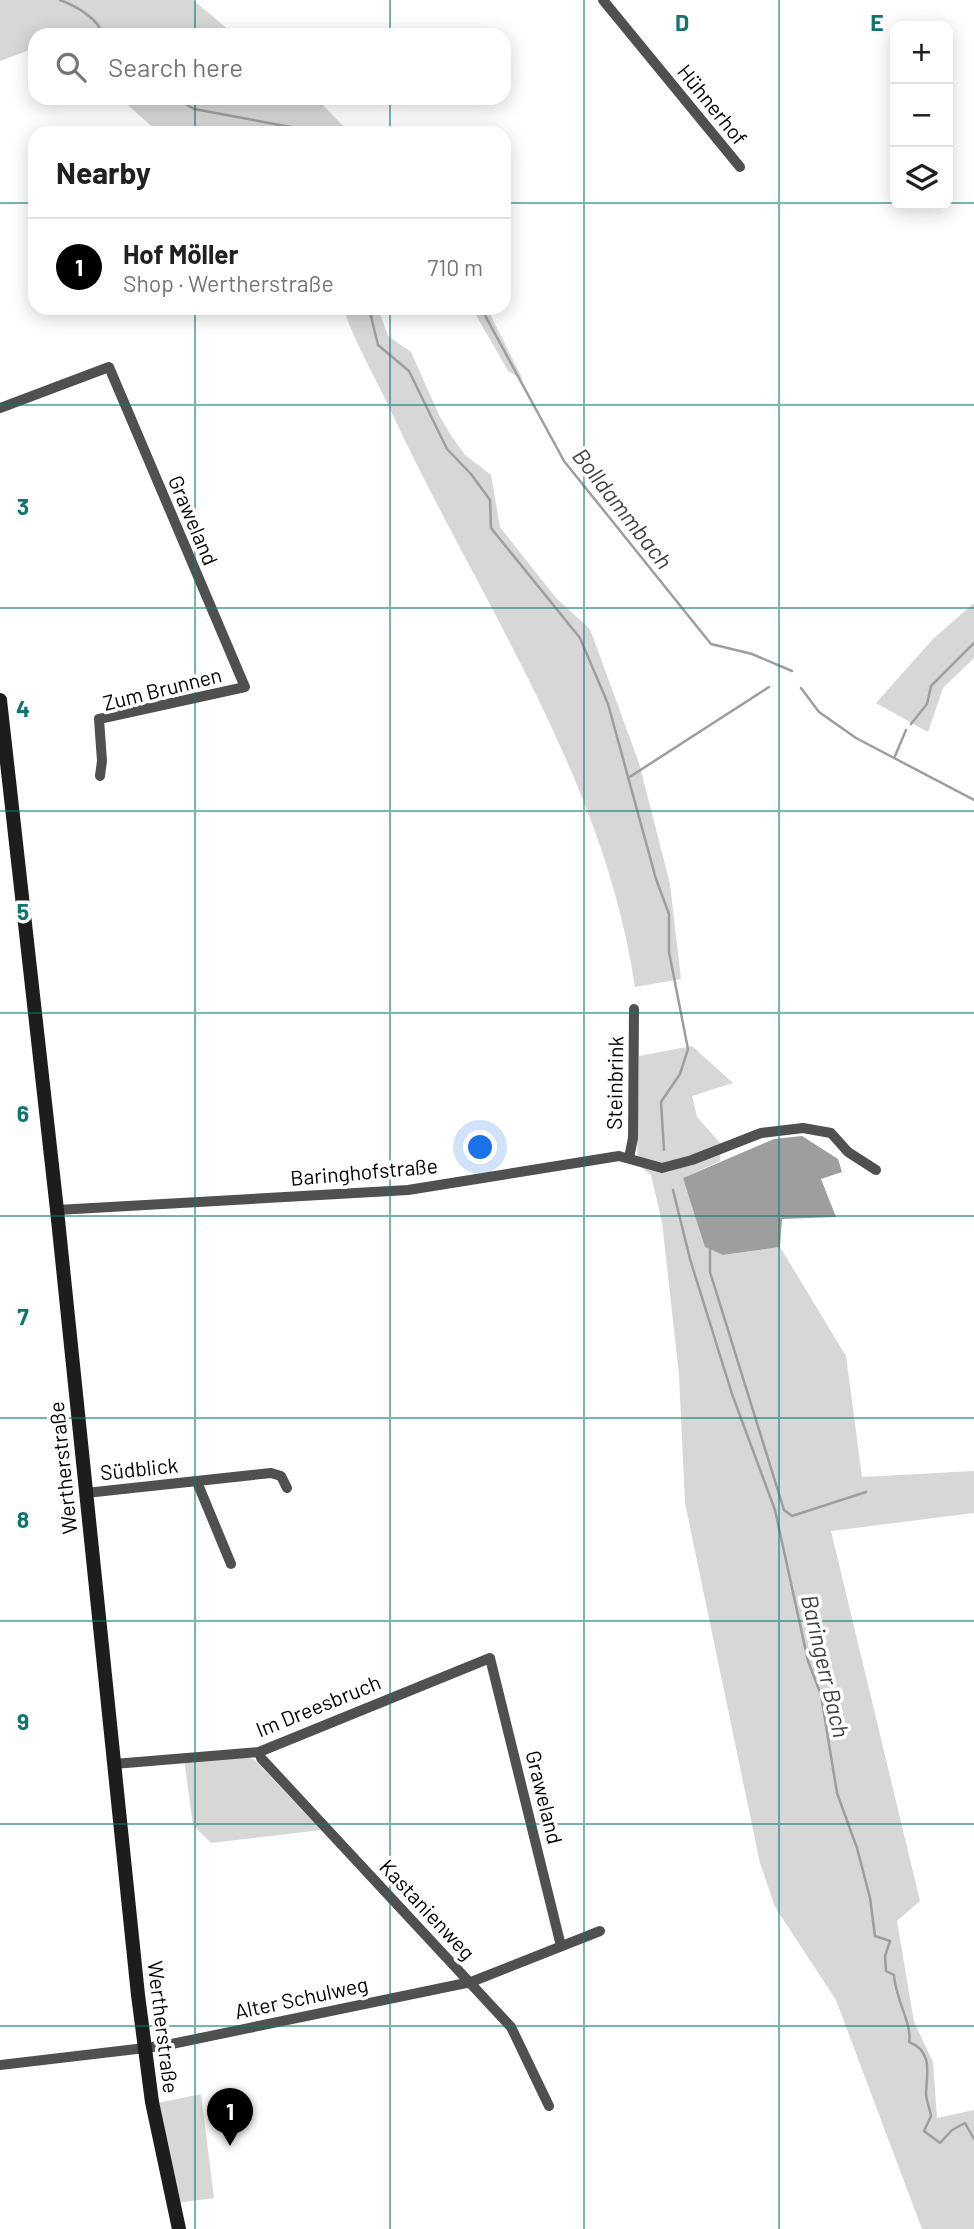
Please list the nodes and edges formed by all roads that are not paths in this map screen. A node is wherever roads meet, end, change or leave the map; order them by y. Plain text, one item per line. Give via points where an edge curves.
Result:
1 (603, 0) edge
2 (740, 167) dead end
3 (0, 408) edge
4 (244, 687) joint
5 (0, 700) edge
6 (100, 776) dead end
7 (634, 1009) dead end
8 (629, 1158) junction
9 (876, 1170) dead end
10 (57, 1210) junction
11 (197, 1482) junction
12 (287, 1488) dead end
13 (86, 1493) junction
14 (231, 1563) dead end
15 (489, 1658) joint
16 (259, 1752) junction
17 (114, 1764) junction
18 (600, 1931) dead end
19 (561, 1946) junction
20 (471, 1982) junction
21 (144, 2048) junction
22 (0, 2065) edge
23 (549, 2106) dead end
24 (179, 2229) edge

1 - 2 street, Hühnerhof
3 - 4 street, Graweland via 108,367
4 - 6 street, Zum Brunnen via 99,719
5 - 10 main road, Wertherstraße
7 - 8 street, Steinbrink
8 - 9 street, Baringhofstraße via 662,1168 779,1129 803,1128 831,1133 848,1152
8 - 10 street, Baringhofstraße via 408,1190
10 - 13 main road, Wertherstraße
11 - 12 street, Südblick via 271,1473 281,1476
11 - 13 street, Südblick
11 - 14 street, Südblick
13 - 17 main road, Wertherstraße
15 - 16 street, Im Dreesbruch
15 - 19 street, Graweland
16 - 17 street, Im Dreesbruch
16 - 20 street, Kastanienweg
17 - 21 main road, Wertherstraße
18 - 19 street, Alter Schulweg
19 - 20 street, Alter Schulweg
20 - 21 street, Alter Schulweg
20 - 23 street, Kastanienweg via 511,2027
21 - 22 street, Alter Schulweg
21 - 24 main road, Wertherstraße

